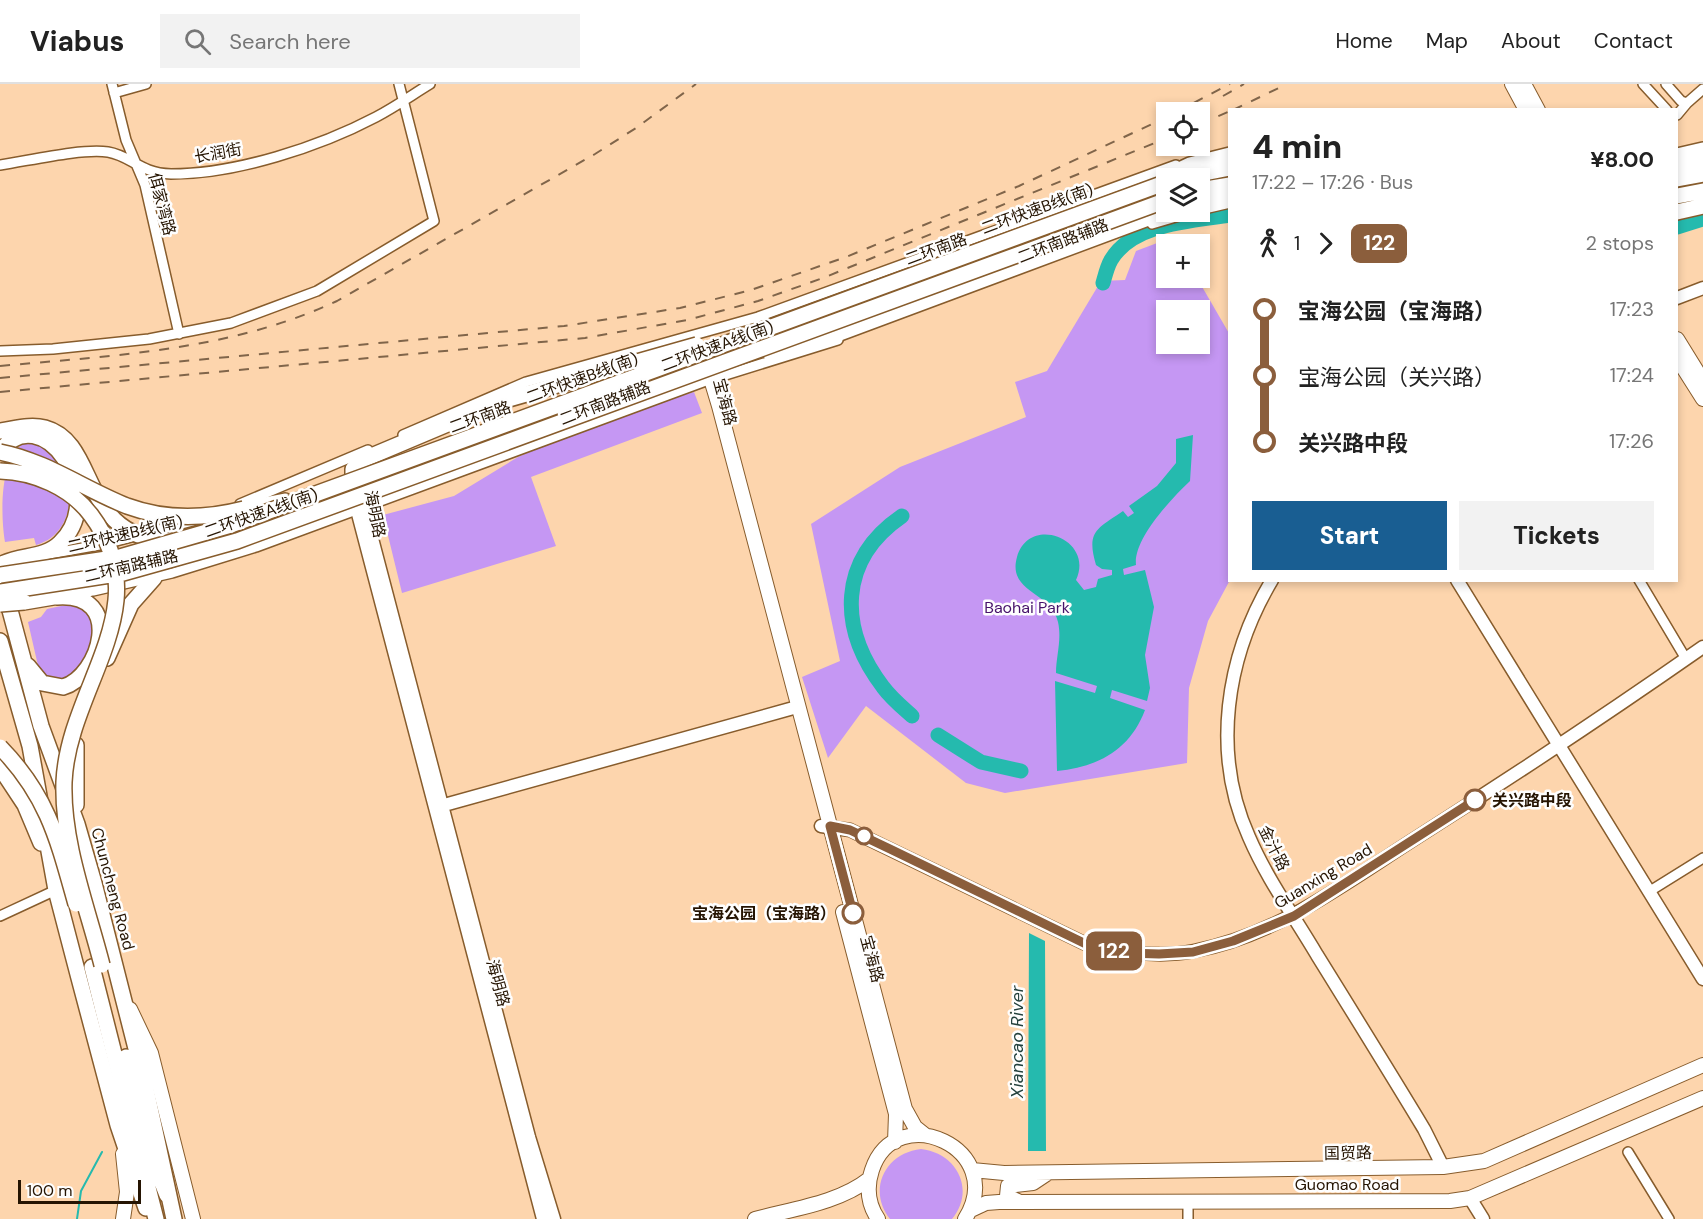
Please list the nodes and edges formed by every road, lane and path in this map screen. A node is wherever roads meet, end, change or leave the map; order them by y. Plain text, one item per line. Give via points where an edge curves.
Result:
1 (146, 84) edge
2 (399, 84) edge
3 (430, 84) edge
4 (1512, 84) edge
5 (1524, 84) edge
6 (1643, 84) edge
7 (1666, 84) edge
8 (113, 88) edge
9 (1703, 89) edge
10 (404, 101) junction
11 (1687, 103) junction
12 (1525, 108) edge
13 (1537, 108) edge
14 (1665, 108) edge
15 (1678, 114) edge
16 (1703, 141) edge
17 (1678, 146) edge
18 (1228, 149) edge
19 (1703, 150) edge
20 (1228, 155) edge
21 (1678, 156) edge
22 (1703, 164) edge
23 (0, 165) edge
24 (135, 165) junction
25 (1228, 169) edge
26 (1228, 169) edge
27 (1678, 170) edge
28 (1210, 173) edge
29 (1210, 173) edge
30 (1703, 174) edge
31 (1678, 179) edge
32 (1228, 183) edge
33 (1156, 187) edge
34 (1156, 187) edge
35 (1210, 187) edge
36 (1703, 191) edge
37 (1228, 195) edge
38 (1678, 196) edge
39 (1703, 199) edge
40 (1210, 200) edge
41 (1156, 203) edge
42 (1156, 203) edge
43 (1228, 203) edge
44 (1156, 205) edge
45 (1678, 205) edge
46 (1703, 206) edge
47 (1099, 208) junction
48 (1210, 208) edge
49 (1678, 212) edge
50 (1156, 216) edge
51 (1162, 222) edge
52 (1085, 242) junction
53 (1703, 288) edge
54 (1678, 298) edge
55 (801, 316) junction
56 (179, 334) junction
57 (692, 336) junction
58 (1678, 341) edge
59 (0, 351) edge
60 (1678, 360) edge
61 (704, 370) junction
62 (1703, 381) edge
63 (1703, 399) edge
64 (0, 431) edge
65 (0, 452) edge
66 (346, 459) junction
67 (0, 471) edge
68 (354, 496) junction
69 (210, 535) junction
70 (139, 536) junction
71 (18, 558) junction
72 (0, 563) edge
73 (142, 566) junction
74 (0, 575) edge
75 (154, 578) junction
76 (1271, 582) edge
77 (1458, 582) edge
78 (1640, 582) edge
79 (22, 588) junction
80 (0, 590) edge
81 (57, 597) junction
82 (0, 604) edge
83 (17, 641) junction
84 (0, 642) edge
85 (1703, 647) edge
86 (1686, 659) junction
87 (0, 684) edge
88 (793, 708) junction
89 (1560, 746) junction
90 (0, 747) edge
91 (0, 767) edge
92 (439, 807) junction
93 (826, 826) junction
94 (1703, 858) edge
95 (93, 878) junction
96 (56, 890) junction
97 (1650, 891) junction
98 (0, 916) edge
99 (1294, 916) junction
100 (97, 966) junction
101 (1703, 979) edge
102 (122, 992) junction
103 (1703, 1065) edge
104 (1703, 1098) edge
105 (118, 1125) junction
106 (926, 1135) junction
107 (895, 1142) junction
108 (1628, 1152) dead end
109 (1443, 1167) junction
110 (972, 1170) junction
111 (1048, 1173) junction
112 (868, 1179) junction
113 (1470, 1198) junction
114 (1019, 1201) junction
115 (1188, 1201) junction
116 (170, 1206) edge
117 (968, 1215) edge
118 (123, 1219) edge
119 (150, 1219) edge
120 (156, 1219) edge
121 (180, 1219) edge
122 (193, 1219) edge
123 (543, 1219) edge
124 (554, 1219) edge
125 (755, 1219) edge
126 (878, 1219) edge
127 (1188, 1219) edge
128 (1483, 1219) edge
129 (1669, 1219) edge

1 - 8 street
2 - 10 street
3 - 10 street, 长润街
4 - 12 main road
5 - 13 main road
6 - 14 street
7 - 11 street
8 - 24 street, 佴家湾路
9 - 11 street
10 - 24 street, 长润街 via 319,143 246,164 170,174
10 - 56 street via 434,221 317,291 231,323
11 - 15 street
16 - 17 main road
18 - 57 street, 二环南路辅路 via 783,309
19 - 21 main road
20 - 47 main road via 1190,165
22 - 27 main road
23 - 24 street, 长润街 via 105,152
24 - 56 street, 佴家湾路 via 145,185
25 - 28 main road
26 - 29 main road
30 - 31 main road
32 - 35 main road
33 - 47 main road, 二环南路
34 - 55 main road, 二环快速B线(南), bridge
36 - 38 main road
37 - 40 main road
39 - 45 main road
41 - 61 main road, 二环南路
42 - 80 main road, 二环快速A线(南), bridge via 248,538 123,573
43 - 48 street
44 - 52 main road, bridge
46 - 49 main road
47 - 61 main road, 二环南路
50 - 52 main road
51 - 61 street, 二环南路辅路 via 826,345
52 - 61 main road via 837,334
53 - 54 street
55 - 68 main road, 二环快速B线(南), bridge
55 - 68 main road, bridge via 518,396 365,459 353,469
56 - 59 street via 98,345
57 - 61 street
57 - 66 street, 二环南路辅路 via 526,382
58 - 62 main road
60 - 63 main road
61 - 68 main road, 二环南路
61 - 68 street, 二环南路辅路
61 - 88 main road, 宝海路
64 - 70 main road via 30,426 56,432 74,451 110,514
65 - 68 main road, bridge via 47,468 126,505 177,517
65 - 71 main road via 10,441 22,436 48,441 63,455 78,491 74,522 61,543 44,553
66 - 68 street
66 - 70 street, 二环南路辅路 via 229,508
67 - 100 main road, bridge via 36,477 74,497 99,525 114,564 118,591 113,625 74,723 64,784 69,839
68 - 69 main road, 二环南路
68 - 73 main road, 二环南路 via 236,539
68 - 74 main road, 二环快速B线(南), bridge via 162,546 80,564
68 - 75 street, 二环南路辅路 via 239,553
68 - 92 street, 海明路
69 - 70 main road via 173,541
69 - 79 main road, 二环南路
70 - 71 street, 二环南路辅路
71 - 72 main road
73 - 79 main road, 二环南路
73 - 81 main road via 117,573 91,589
74 - 79 main road, 二环南路, bridge
74 - 83 main road, Chuncheng Road
75 - 81 street, 二环南路辅路
75 - 95 main road via 140,592 124,619 87,707 74,755 76,806
76 - 99 street, 金汁路 via 1250,623 1233,671 1228,738 1231,777 1248,836
77 - 89 street
78 - 86 street
79 - 80 main road, 二环南路, bridge
79 - 81 main road
79 - 82 main road, bridge
81 - 83 main road via 83,599 99,617 96,648 79,678 63,687 42,683 29,668
83 - 95 main road, Chuncheng Road via 41,726
84 - 87 main road via 4,669
84 - 96 main road via 30,746
85 - 86 street, Guanxing Road
86 - 89 street, Guanxing Road
88 - 92 street
88 - 93 main road, 宝海路
89 - 97 street
89 - 99 street, Guanxing Road
90 - 100 main road, bridge via 32,784 48,814
91 - 96 main road via 25,805
92 - 123 street, 海明路
92 - 124 street, 海明路
93 - 99 street, Guanxing Road via 850,830 1100,948 1127,953 1193,952 1233,941
93 - 106 main road, 宝海路 via 905,1109 915,1127
93 - 107 main road, 宝海路 via 896,1114
94 - 97 street
95 - 102 main road, Chuncheng Road
96 - 98 street
96 - 105 main road
97 - 101 street
99 - 109 street, 金汁路 via 1424,1129
100 - 116 main road via 150,1152
100 - 120 main road
102 - 116 main road, Chuncheng Road
102 - 122 main road via 151,1053
103 - 109 main road, 国贸路 via 1484,1161
104 - 113 main road, Guomao Road
105 - 118 main road via 127,1192
105 - 119 main road
106 - 107 main road
106 - 110 main road via 954,1146
107 - 112 main road via 883,1151
108 - 129 street
109 - 111 main road, 国贸路
110 - 111 main road, 国贸路
110 - 117 main road via 975,1197
111 - 114 main road via 1034,1183 1008,1186 1007,1196
112 - 125 main road via 842,1195
112 - 126 main road via 868,1195
113 - 115 main road, Guomao Road
113 - 128 street
114 - 115 main road, Guomao Road
114 - 117 main road, Guomao Road via 986,1203
115 - 127 street
116 - 121 main road

